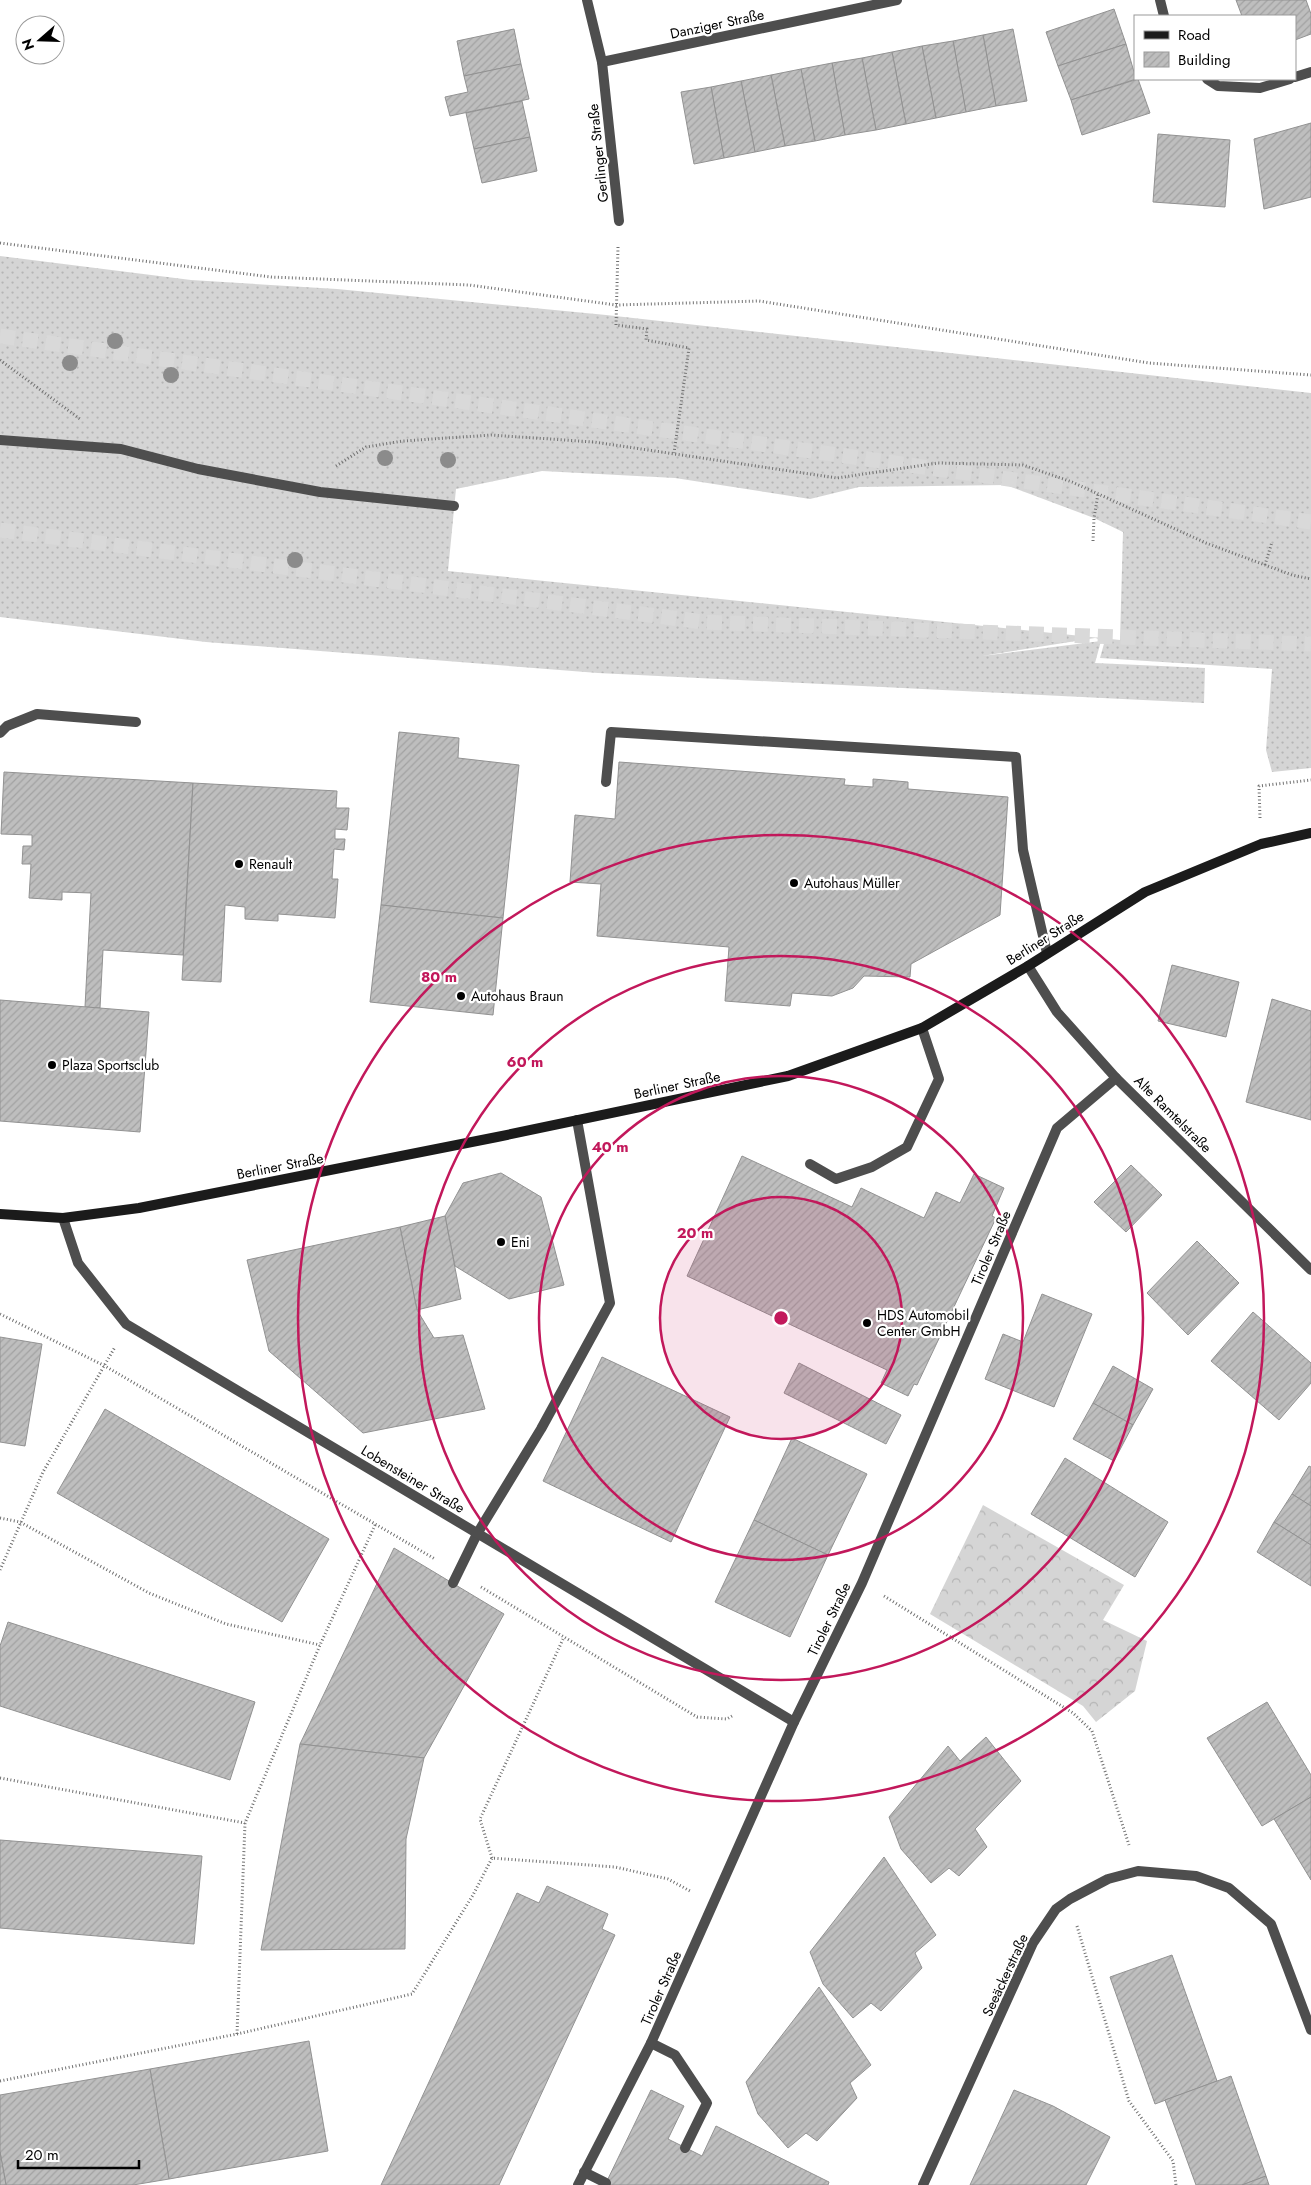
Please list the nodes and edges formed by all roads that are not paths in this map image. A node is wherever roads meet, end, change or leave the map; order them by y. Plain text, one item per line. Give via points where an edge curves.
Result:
1 (588, 0) edge
2 (897, 0) edge
3 (1160, 0) edge
4 (1164, 15) edge
5 (602, 62) junction
6 (1311, 72) edge
7 (1296, 77) edge
8 (1209, 80) edge
9 (1287, 80) edge
10 (619, 221) road end
11 (0, 440) edge
12 (454, 506) dead end
13 (136, 722) dead end
14 (0, 733) edge
15 (606, 782) dead end
16 (1311, 833) edge
17 (1047, 953) junction
18 (1028, 966) junction
19 (922, 1028) junction
20 (1116, 1078) junction
21 (577, 1120) junction
22 (810, 1164) dead end
23 (0, 1214) edge
24 (63, 1218) junction
25 (1311, 1270) edge
26 (477, 1534) junction
27 (453, 1583) dead end
28 (794, 1722) junction
29 (1311, 2030) edge
30 (651, 2043) junction
31 (685, 2148) dead end
32 (584, 2172) junction
33 (606, 2183) dead end
34 (578, 2185) edge
35 (923, 2185) edge

1 - 5 street, Gerlinger Straße
2 - 5 street, Danziger Straße
3 - 4 street
5 - 10 street, Gerlinger Straße
6 - 7 street
8 - 9 street via 1218,86 1260,88
11 - 12 street via 121,450 198,469 320,492
13 - 14 street via 37,714 7,726
15 - 17 street via 612,732 1016,757 1023,850
16 - 17 main road, Berliner Straße via 1261,844 1145,892
17 - 18 main road, Berliner Straße
18 - 19 main road, Berliner Straße
18 - 20 street, Alte Ramtelstraße via 1057,1012
19 - 21 main road, Berliner Straße via 788,1076
19 - 22 street via 939,1080 907,1147 872,1167 836,1179
20 - 25 street, Alte Ramtelstraße
20 - 28 street, Tiroler Straße via 1057,1128 862,1583
21 - 24 main road, Berliner Straße via 139,1208
21 - 26 street via 610,1303 541,1429
23 - 24 main road, Berliner Straße
24 - 26 street, Lobensteiner Straße via 78,1263 126,1324
26 - 27 street
26 - 28 street, Lobensteiner Straße
28 - 30 street, Tiroler Straße
29 - 35 street, Seeäckerstraße via 1271,1924 1230,1888 1196,1876 1138,1870 1108,1880 1056,1909 1033,1943
30 - 31 street via 675,2054 707,2103
30 - 32 street, Tiroler Straße
32 - 33 street
32 - 34 street, Tiroler Straße

